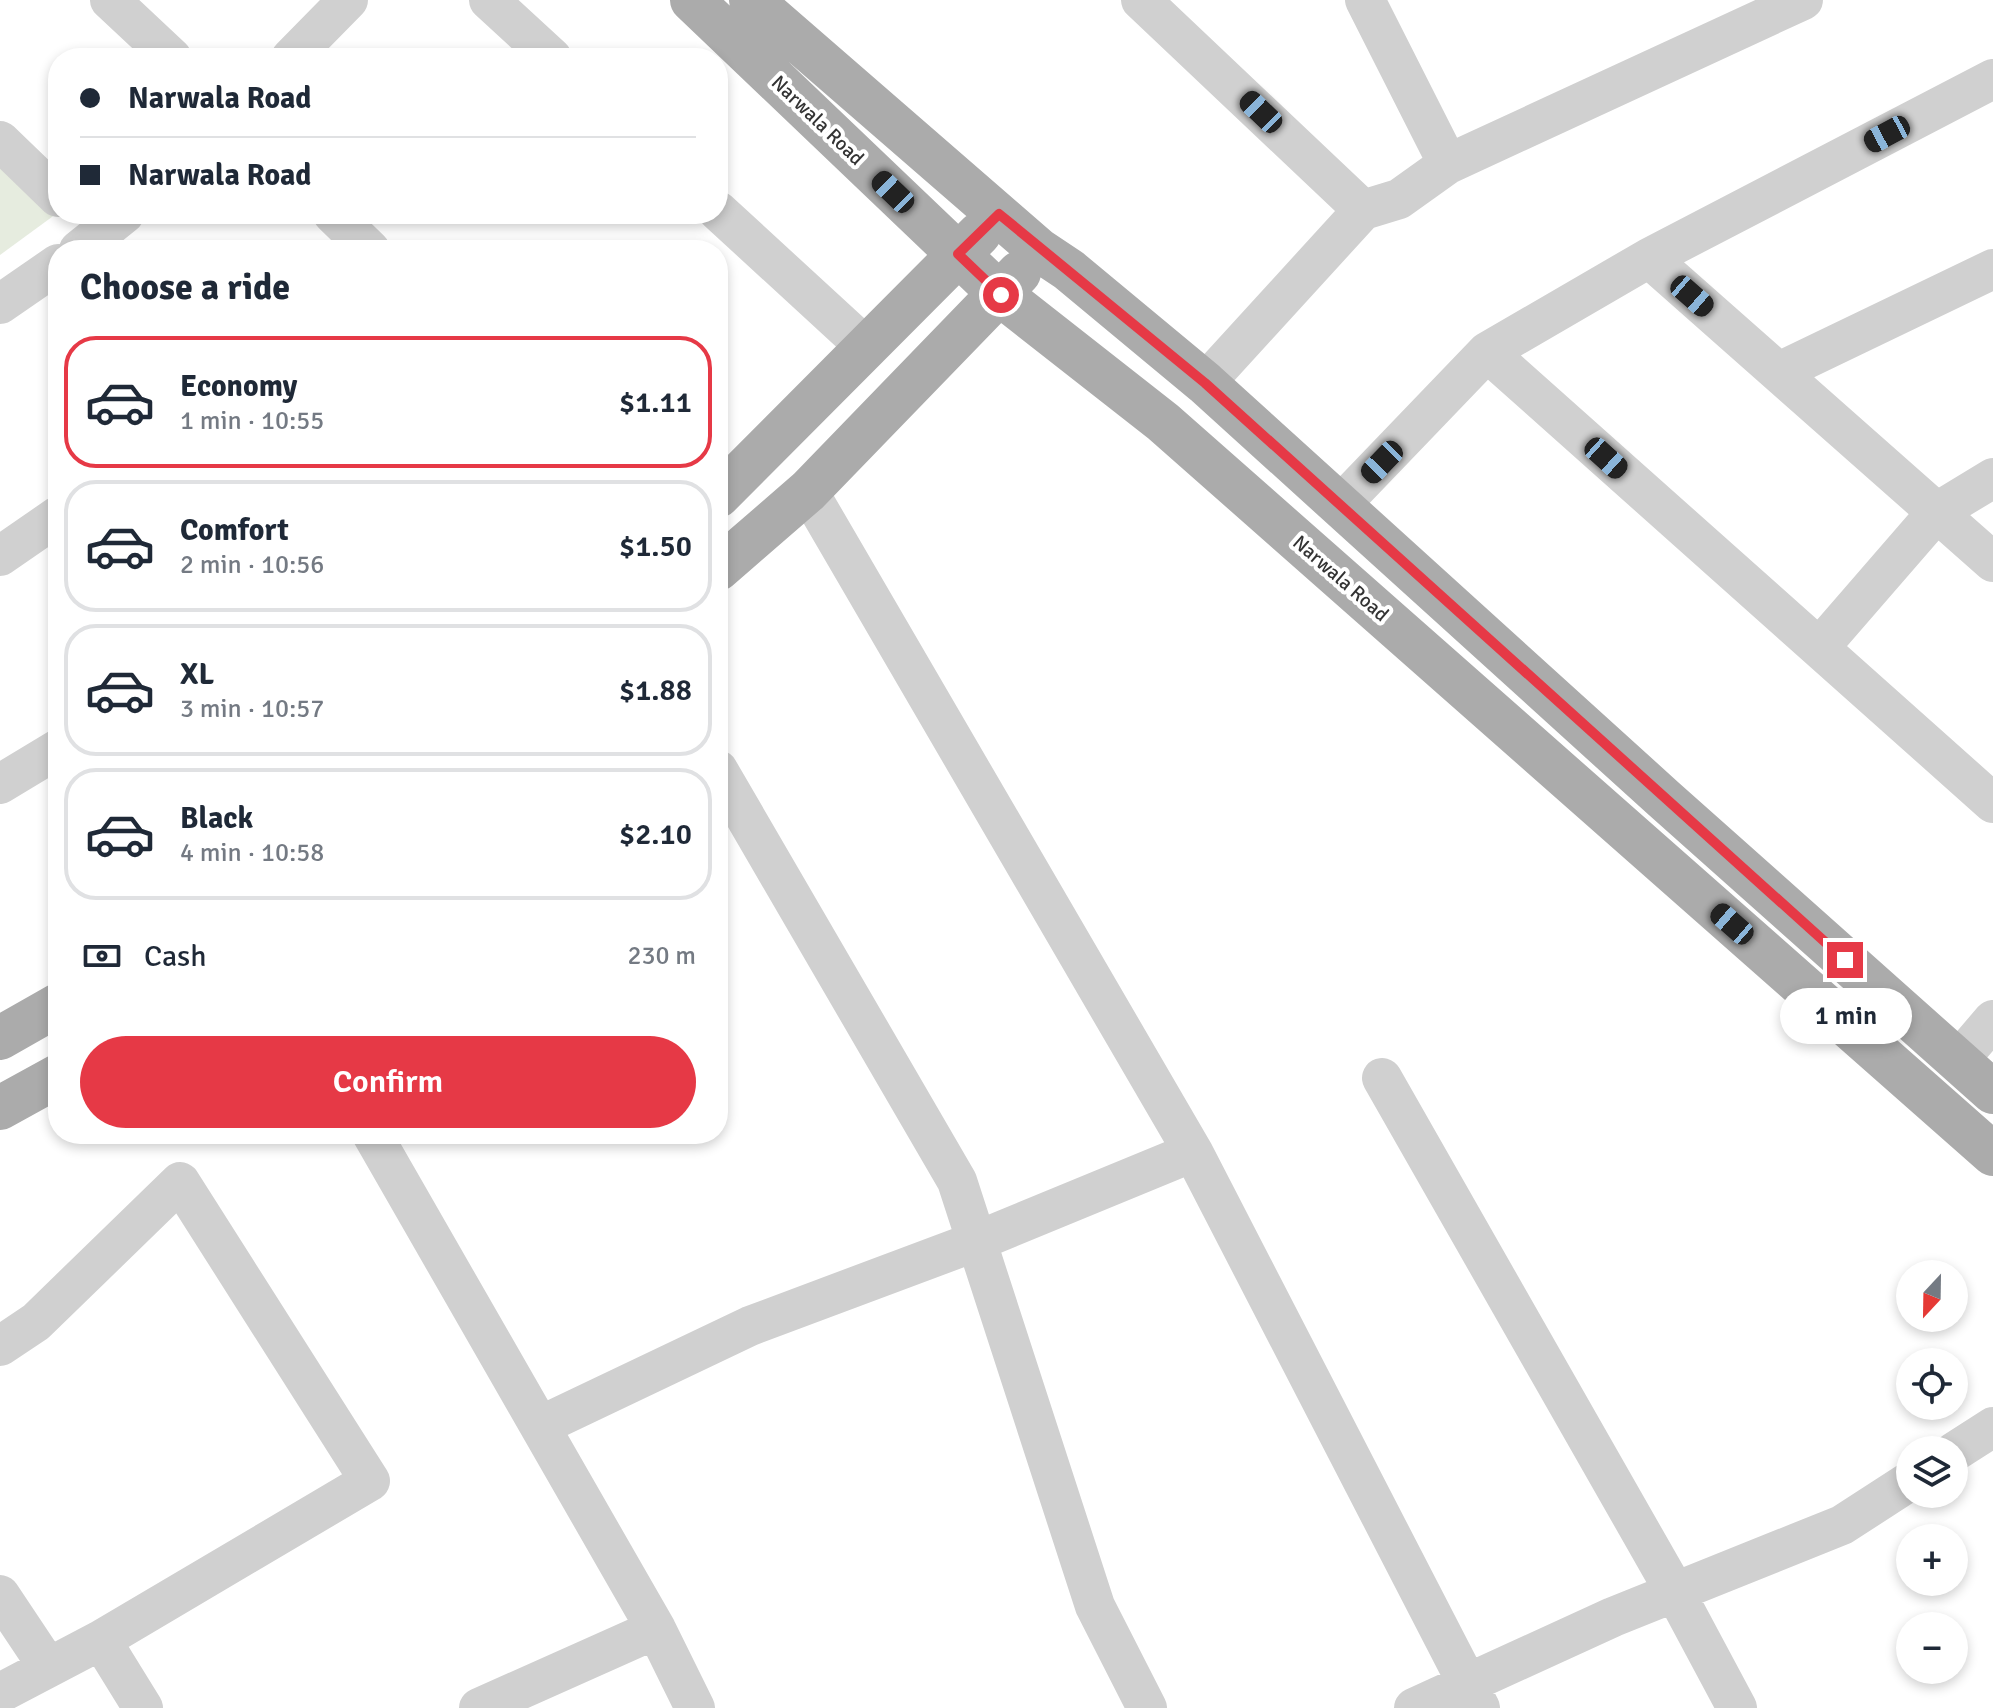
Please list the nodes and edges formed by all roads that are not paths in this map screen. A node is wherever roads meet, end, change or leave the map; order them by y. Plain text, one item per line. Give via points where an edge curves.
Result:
1 (110, 0) edge
2 (348, 0) edge
3 (489, 0) edge
4 (692, 0) edge
5 (751, 0) edge
6 (1141, 0) edge
7 (1173, 0) edge
8 (1365, 0) edge
9 (1803, 0) edge
10 (161, 48) edge
11 (301, 48) edge
12 (541, 48) edge
13 (1199, 53) junction
14 (1993, 79) edge
15 (0, 141) edge
16 (1448, 164) junction
17 (48, 187) edge
18 (1363, 210) junction
19 (999, 214) junction
20 (728, 220) edge
21 (343, 224) edge
22 (360, 240) edge
23 (1039, 250) junction
24 (958, 254) junction
25 (1649, 258) junction
26 (1993, 269) edge
27 (48, 271) edge
28 (1001, 295) junction
29 (0, 304) edge
30 (866, 347) junction
31 (1487, 352) junction
32 (1779, 372) junction
33 (1205, 383) junction
34 (1993, 478) edge
35 (728, 486) edge
36 (808, 491) junction
37 (1340, 505) junction
38 (1937, 512) junction
39 (48, 523) edge
40 (0, 556) edge
41 (728, 560) edge
42 (1993, 562) edge
43 (1819, 648) junction
44 (48, 755) edge
45 (0, 784) edge
46 (728, 787) edge
47 (1993, 803) edge
48 (48, 1011) edge
49 (1993, 1020) edge
50 (0, 1038) edge
51 (1958, 1061) junction
52 (1382, 1078) dead end
53 (48, 1082) edge
54 (1993, 1092) edge
55 (0, 1108) edge
56 (378, 1144) edge
57 (1193, 1152) junction
58 (1993, 1154) edge
59 (977, 1241) junction
60 (0, 1346) edge
61 (540, 1426) junction
62 (1993, 1427) edge
63 (1968, 1443) edge
64 (1896, 1490) edge
65 (1675, 1592) junction
66 (0, 1595) edge
67 (656, 1629) junction
68 (101, 1640) junction
69 (48, 1667) junction
70 (0, 1693) edge
71 (1474, 1697) edge
72 (143, 1708) edge
73 (479, 1708) edge
74 (695, 1708) edge
75 (1147, 1708) edge
76 (1414, 1708) edge
77 (1737, 1708) edge

1 - 10 street
2 - 11 street
3 - 12 street
4 - 24 main road, Narwala Road
5 - 19 main road
6 - 13 street
7 - 13 street
8 - 16 street
9 - 16 street
13 - 18 street
14 - 25 street
15 - 17 street
16 - 18 street via 1399,199
18 - 33 street
19 - 23 main road
19 - 24 main road
20 - 30 street
21 - 22 street
23 - 28 main road
23 - 33 main road
24 - 28 main road, Narwala Road
24 - 30 main road
25 - 31 street
25 - 32 street
26 - 32 street
27 - 29 street
28 - 36 main road
28 - 58 main road, Narwala Road via 1163,422
30 - 35 main road
31 - 37 street
31 - 43 street
32 - 38 street
33 - 37 main road
34 - 38 street
36 - 41 main road
36 - 57 street
37 - 51 main road
38 - 42 street
38 - 43 street
39 - 40 street
43 - 47 street
44 - 45 street
46 - 59 street via 957,1181
48 - 50 main road
49 - 51 street
51 - 54 main road
52 - 65 street
53 - 55 main road
56 - 61 street
57 - 59 street
57 - 71 street
59 - 61 street via 750,1326
59 - 75 street via 1095,1606
60 - 68 street via 36,1322 180,1182 370,1481
61 - 67 street
62 - 63 street
64 - 65 street via 1842,1525
65 - 71 street via 1613,1617
65 - 77 street
66 - 69 street
67 - 73 street
67 - 74 street
68 - 69 street
68 - 72 street
69 - 70 street
71 - 76 street

